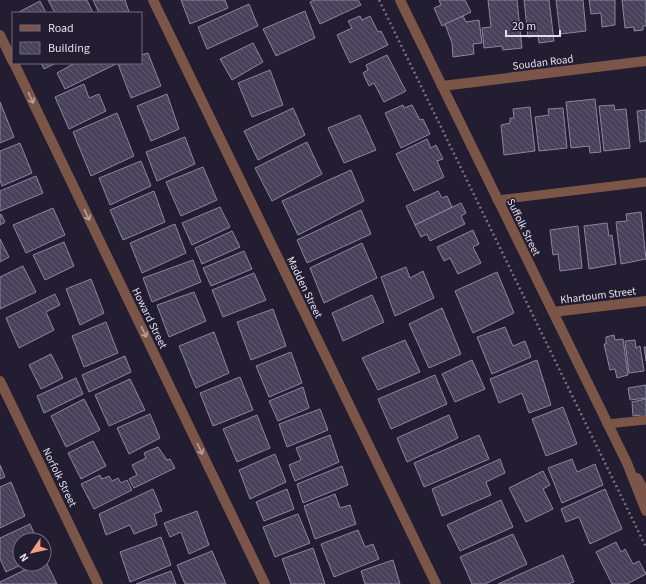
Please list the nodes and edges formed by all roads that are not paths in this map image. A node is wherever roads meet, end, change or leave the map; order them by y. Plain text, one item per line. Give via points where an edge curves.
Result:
1 (153, 0) edge
2 (400, 0) edge
3 (0, 35) edge
4 (12, 60) edge
5 (646, 61) edge
6 (14, 64) edge
7 (442, 86) junction
8 (646, 182) edge
9 (497, 200) junction
10 (646, 301) edge
11 (553, 312) junction
12 (0, 382) edge
13 (646, 420) edge
14 (607, 424) junction
15 (627, 463) junction
16 (646, 493) edge
17 (646, 511) edge
18 (98, 584) edge
19 (266, 584) edge
20 (436, 584) edge

1 - 20 street, Madden Street
2 - 7 street, Suffolk Street
3 - 4 street, Howard Street
5 - 7 street, Soudan Road
6 -> 19 street, Howard Street
7 - 9 street, Suffolk Street
8 - 9 lane
9 - 11 street, Suffolk Street
10 - 11 street, Khartoum Street
11 - 14 street, Suffolk Street
12 - 18 street, Norfolk Street
13 - 14 lane
14 - 15 street, Suffolk Street
15 - 16 street, Suffolk Street
15 - 17 street, Suffolk Street

